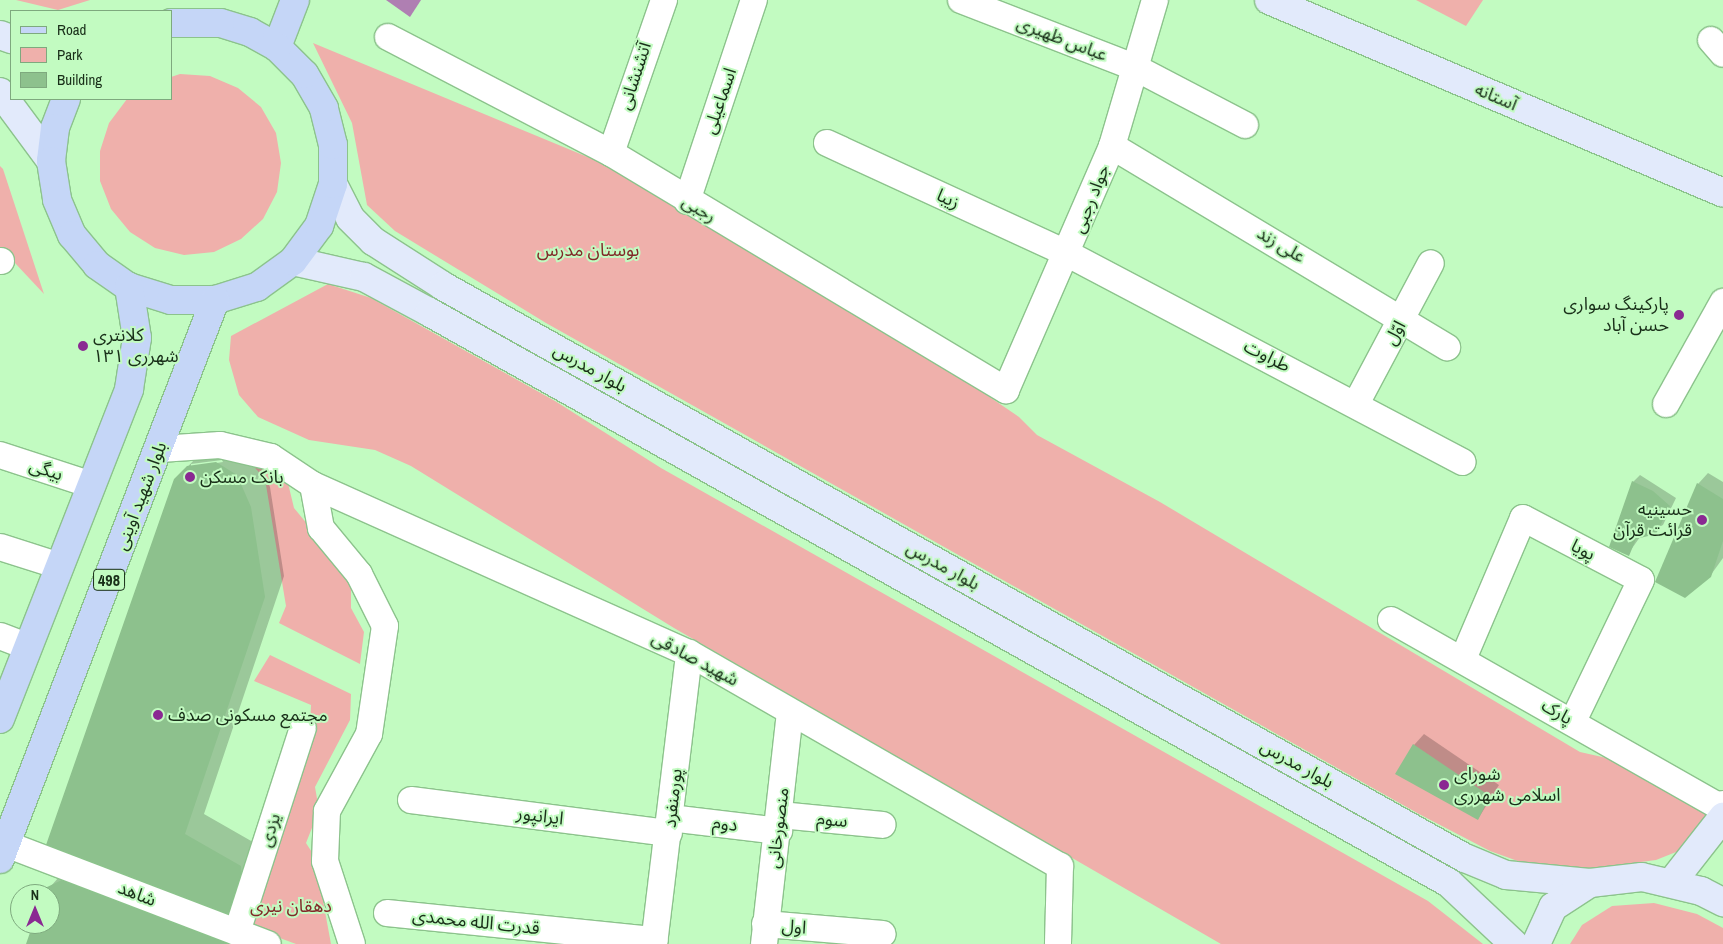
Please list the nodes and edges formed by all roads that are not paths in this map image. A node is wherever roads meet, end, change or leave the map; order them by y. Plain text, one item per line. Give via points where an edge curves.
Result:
1 (188, 0) edge
2 (295, 0) edge
3 (664, 0) edge
4 (754, 0) edge
5 (961, 0) edge
6 (1155, 0) edge
7 (1269, 0) edge
8 (172, 10) edge
9 (172, 23) edge
10 (388, 37) dead end
11 (276, 47) junction
12 (1136, 68) junction
13 (0, 92) edge
14 (66, 100) edge
15 (1245, 125) dead end
16 (827, 143) dead end
17 (1112, 146) junction
18 (610, 153) junction
19 (51, 162) junction
20 (333, 184) junction
21 (1723, 193) edge
22 (687, 201) junction
23 (1068, 254) junction
24 (293, 261) junction
25 (1431, 263) dead end
26 (129, 287) junction
27 (215, 300) junction
28 (1723, 302) edge
29 (1403, 318) junction
30 (1447, 347) dead end
31 (1006, 390) joint
32 (1357, 402) junction
33 (1666, 404) dead end
34 (160, 449) junction
35 (0, 455) edge
36 (1463, 462) dead end
37 (313, 484) junction
38 (92, 485) junction
39 (0, 547) edge
40 (60, 566) junction
41 (1391, 620) dead end
42 (0, 636) edge
43 (28, 647) junction
44 (689, 652) junction
45 (1463, 659) junction
46 (790, 712) junction
47 (0, 719) edge
48 (1573, 721) junction
49 (303, 728) dead end
50 (412, 800) dead end
51 (1723, 804) edge
52 (1723, 817) edge
53 (780, 823) junction
54 (669, 825) junction
55 (883, 825) dead end
56 (3, 852) edge
57 (1672, 882) junction
58 (1590, 883) junction
59 (1723, 902) edge
60 (387, 913) dead end
61 (237, 932) junction
62 (764, 934) edge
63 (883, 934) dead end
64 (1064, 941) edge
65 (655, 942) edge
66 (268, 944) edge
67 (352, 944) edge
68 (1514, 944) edge
69 (1536, 944) edge

1 - 8 main road
2 - 11 main road
3 - 18 street, آتشنشانی
4 - 22 street, اسماعیلی
5 - 12 street, عباس ظهیری
6 - 12 street, جواد رجبی
7 - 21 main road, آستانه
9 - 11 main road via 220,23
10 - 18 street, رجبی
11 - 20 main road via 304,74 324,108 334,145
12 - 15 street, عباس ظهیری
12 - 17 street, جواد رجبی
13 - 19 main road
14 - 19 main road via 55,128
16 - 23 street, زیبا
17 - 23 street, جواد رجبی
17 - 29 street, علی زند
18 - 22 street, رجبی
19 - 26 main road via 57,200 72,235 97,265
20 - 24 main road via 319,226
20 - 58 main road, بلوار مدرس via 350,218 373,241 443,286 1465,858 1506,875
22 - 31 street, رجبی
23 - 31 street, جواد رجبی
23 - 32 street, طراوت
24 - 27 main road via 258,287
24 - 68 main road, بلوار مدرس via 364,277 481,341 1449,883
25 - 29 street, اوّل
26 - 27 main road via 171,300
26 - 38 main road via 137,338 129,390
27 - 34 main road, بلوار شهید آوینی / 498
28 - 33 street
29 - 30 street, علی زند
29 - 32 street, اوّل
32 - 36 street, طراوت
34 - 37 street, شهید صادقی via 220,445 263,455
34 - 56 main road, بلوار شهید آوینی / 498
35 - 38 street, بیگی
37 - 44 street, شهید صادقی
37 - 67 street via 321,528 359,574 385,626 369,734 327,811 325,861
38 - 40 main road
39 - 40 street
40 - 43 main road
41 - 45 street, پارک
42 - 43 street
43 - 47 main road
44 - 46 street, شهید صادقی
44 - 54 street, پورمنفرد
45 - 48 street, پارک
45 - 48 street, پویا via 1523,518 1641,580
46 - 53 street, منصورخانی
46 - 64 street, شهید صادقی via 1060,866
48 - 51 street, پارک via 1716,805
49 - 61 street, یزدی
50 - 54 street, ایرانپور
52 - 57 main road
53 - 54 street, دوم
53 - 55 street, سوم
53 - 62 street, منصورخانی
54 - 65 street, پورمنفرد
56 - 61 street, شاهد
57 - 58 main road via 1642,877
57 - 59 main road
58 - 69 main road via 1553,907
60 - 65 street, قدرت الله محمدی
61 - 66 street, شاهد
62 - 63 street, اول

